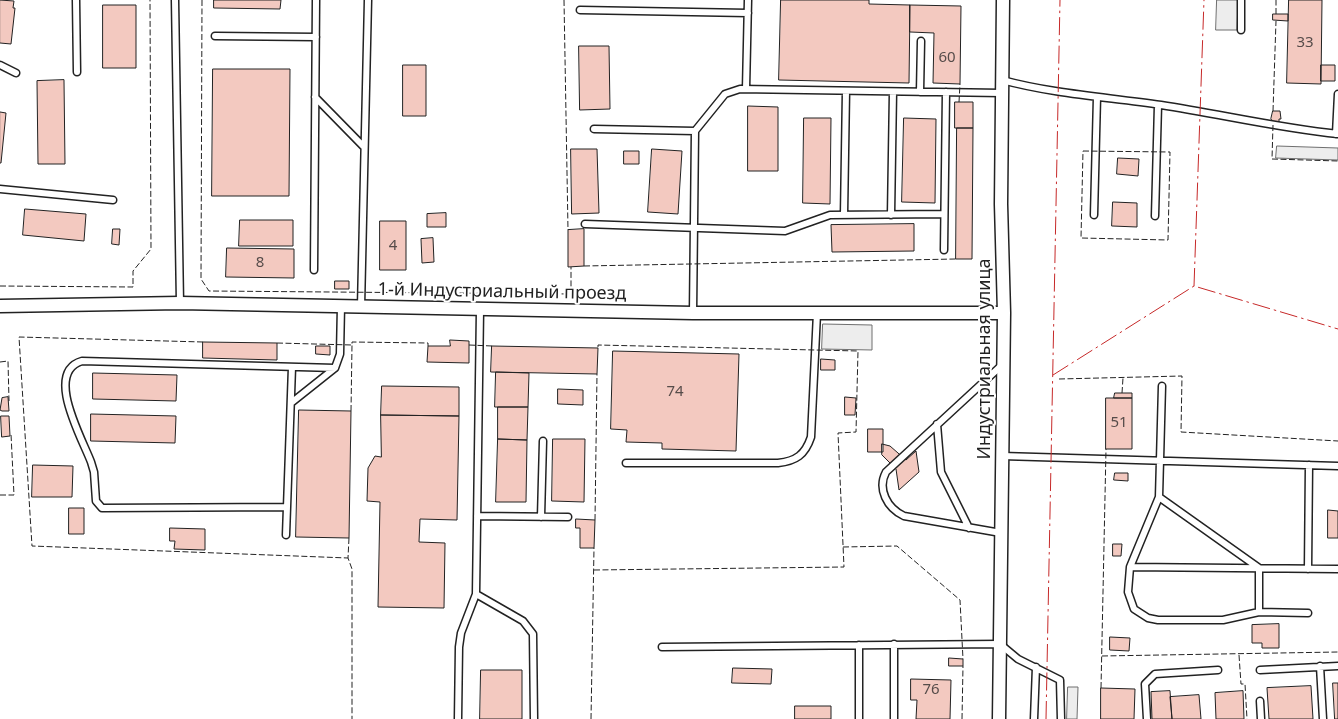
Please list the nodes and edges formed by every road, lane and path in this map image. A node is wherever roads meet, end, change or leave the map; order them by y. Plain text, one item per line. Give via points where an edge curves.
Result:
1 (76, 0) edge
2 (175, 0) edge
3 (316, 0) edge
4 (368, 0) edge
5 (748, 0) edge
6 (1003, 0) edge
7 (1241, 0) edge
8 (580, 10) dead end
9 (748, 13) junction
10 (1240, 30) dead end
11 (215, 36) dead end
12 (316, 37) junction
13 (921, 41) dead end
14 (0, 65) edge
15 (77, 72) dead end
16 (16, 73) dead end
17 (1002, 86) junction
18 (746, 89) junction
19 (846, 91) junction
20 (893, 92) junction
21 (920, 92) junction
22 (946, 92) junction
23 (1338, 94) edge
24 (1097, 96) junction
25 (315, 97) junction
26 (1158, 105) junction
27 (594, 129) dead end
28 (695, 131) junction
29 (1337, 134) edge
30 (364, 147) junction
31 (0, 189) edge
32 (113, 200) dead end
33 (892, 214) junction
34 (944, 214) junction
35 (844, 215) junction
36 (1094, 215) dead end
37 (1155, 216) dead end
38 (585, 224) dead end
39 (694, 227) junction
40 (944, 250) dead end
41 (314, 270) dead end
42 (180, 304) junction
43 (0, 306) edge
44 (341, 306) junction
45 (361, 307) junction
46 (480, 310) junction
47 (1004, 312) junction
48 (693, 313) junction
49 (816, 313) junction
50 (1003, 364) junction
51 (292, 367) junction
52 (335, 368) junction
53 (1162, 386) dead end
54 (290, 403) junction
55 (937, 424) junction
56 (543, 440) dead end
57 (1002, 456) junction
58 (1161, 461) junction
59 (626, 463) dead end
60 (1310, 466) junction
61 (1338, 466) edge
62 (1158, 497) junction
63 (287, 507) junction
64 (477, 516) junction
65 (541, 516) junction
66 (568, 517) dead end
67 (969, 528) junction
68 (1001, 533) junction
69 (286, 535) dead end
70 (1130, 567) junction
71 (1259, 568) junction
72 (1308, 569) junction
73 (1338, 569) edge
74 (476, 594) junction
75 (1258, 612) junction
76 (1308, 613) dead end
77 (894, 644) junction
78 (1000, 644) junction
79 (859, 645) junction
80 (662, 647) dead end
81 (1320, 666) junction
82 (1338, 666) edge
83 (1036, 667) junction
84 (1218, 670) dead end
85 (1260, 670) dead end
86 (1260, 702) dead end
87 (458, 719) edge
88 (534, 719) edge
89 (859, 719) edge
90 (894, 719) edge
91 (999, 719) edge
92 (1034, 719) edge
93 (1061, 719) edge
94 (1147, 719) edge
95 (1261, 719) edge
96 (1323, 719) edge

1 - 15 lane
2 - 42 lane
3 - 12 lane
4 - 30 lane
5 - 9 lane
6 - 17 street, Индустриальная улица
7 - 10 lane
8 - 9 lane
9 - 18 lane
11 - 12 lane
12 - 25 lane
13 - 21 lane
14 - 16 lane
17 - 22 lane
17 - 24 lane
17 - 47 street, Индустриальная улица
18 - 19 lane
18 - 28 lane via 731,90 725,94
19 - 20 lane
19 - 35 lane
20 - 21 lane
20 - 33 lane
21 - 22 lane
22 - 34 lane
23 - 29 lane
24 - 26 lane
24 - 36 lane
25 - 30 lane
25 - 41 lane
26 - 29 lane via 1227,115 1275,127
26 - 37 lane
27 - 28 lane
28 - 39 lane
30 - 45 lane
31 - 32 lane
33 - 34 lane
33 - 35 lane
34 - 40 lane
35 - 39 lane via 824,216 785,230
38 - 39 lane
39 - 48 lane
42 - 43 street, 1-й Индустриальный проезд
42 - 44 street, 1-й Индустриальный проезд
44 - 45 street, 1-й Индустриальный проезд
44 - 52 lane via 340,354
45 - 46 street, 1-й Индустриальный проезд
46 - 48 street, 1-й Индустриальный проезд
46 - 64 lane
47 - 49 street, 1-й Индустриальный проезд
47 - 50 street, Индустриальная улица
48 - 49 street, 1-й Индустриальный проезд
49 - 59 lane via 811,437 807,450 800,457 778,463
50 - 55 lane
50 - 57 street, Индустриальная улица
51 - 52 lane
51 - 54 lane
51 - 63 lane via 82,361 68,369 64,385 65,396 94,472 96,501 102,508
52 - 54 lane
53 - 58 lane
54 - 63 lane
55 - 67 lane via 941,472
55 - 67 lane via 886,472 882,479 883,493 892,507 904,516
56 - 65 lane
57 - 58 lane
57 - 68 street, Индустриальная улица
58 - 60 lane
58 - 62 lane
60 - 61 lane
60 - 72 lane
62 - 70 lane
62 - 71 lane
63 - 69 lane
64 - 65 lane
64 - 74 lane
65 - 66 lane
67 - 68 lane
68 - 78 street, Индустриальная улица
70 - 71 lane
70 - 75 lane via 1130,601 1134,609 1148,618 1223,620
71 - 72 lane
71 - 75 lane
72 - 73 lane
74 - 87 lane via 461,633
74 - 88 lane via 523,621 534,634
75 - 76 lane
77 - 78 lane
77 - 79 lane
77 - 90 lane
78 - 83 lane via 1018,659
78 - 91 street, Индустриальная улица
79 - 80 lane
79 - 89 lane
81 - 82 lane
81 - 85 lane
81 - 96 lane
83 - 92 lane
83 - 93 lane via 1060,680
84 - 94 lane via 1155,674 1146,684
86 - 95 lane

